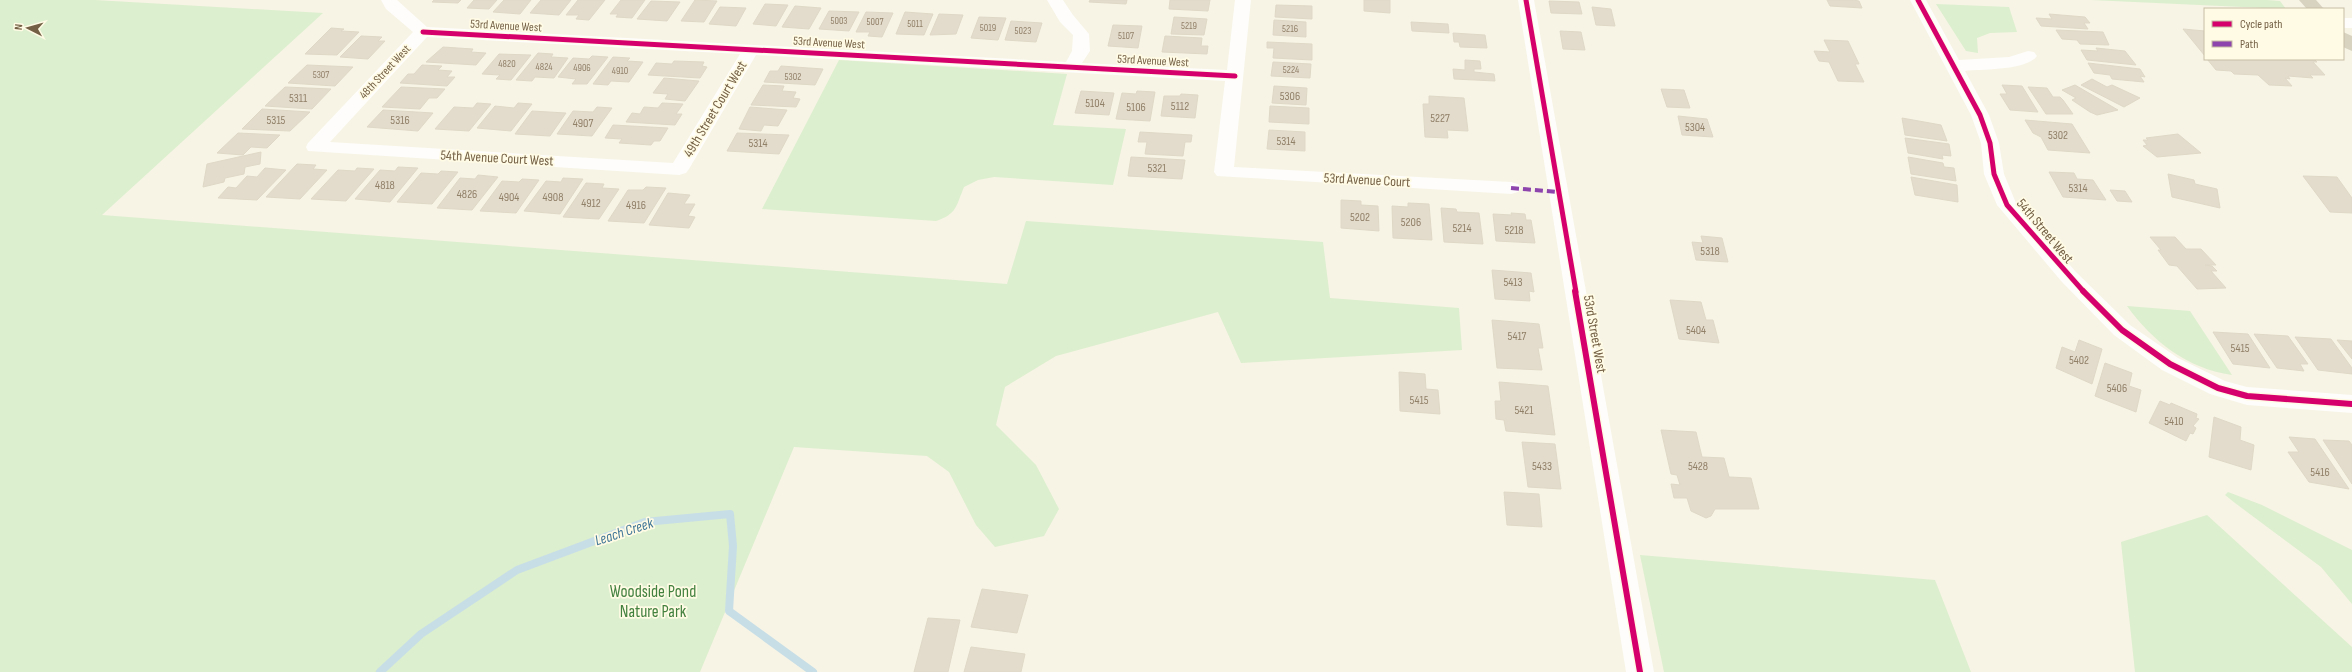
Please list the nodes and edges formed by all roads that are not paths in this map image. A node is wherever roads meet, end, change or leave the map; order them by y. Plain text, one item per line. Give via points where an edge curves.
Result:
1 (390, 0) edge
2 (1055, 0) edge
3 (1243, 0) edge
4 (1526, 0) edge
5 (1918, 0) edge
6 (2307, 0) edge
7 (2315, 8) edge
8 (423, 32) junction
9 (2344, 38) edge
10 (2352, 46) edge
11 (751, 50) junction
12 (2028, 56) dead end
13 (1955, 66) junction
14 (1071, 67) junction
15 (1235, 76) junction
16 (315, 146) joint
17 (679, 169) joint
18 (1511, 188) dead end
19 (2352, 404) edge
20 (1640, 672) edge

1 - 8 street, 48th Street West via 392,6
2 - 14 street via 1066,18 1081,34 1081,51
3 - 15 street
4 - 20 street, 53rd Street West
5 - 13 street, 54th Street West
6 - 7 main road
8 - 11 street, 53rd Avenue West
8 - 16 street, 48th Street West
9 - 10 main road
11 - 14 street, 53rd Avenue West
11 - 17 street, 49th Street Court West
12 - 13 street via 2012,62
13 - 19 street, 54th Street West via 1986,130 1998,188 2017,218 2117,326 2182,371 2218,388 2247,396
14 - 15 street, 53rd Avenue West
15 - 18 street, 53rd Avenue Court via 1224,172
16 - 17 street, 54th Avenue Court West

